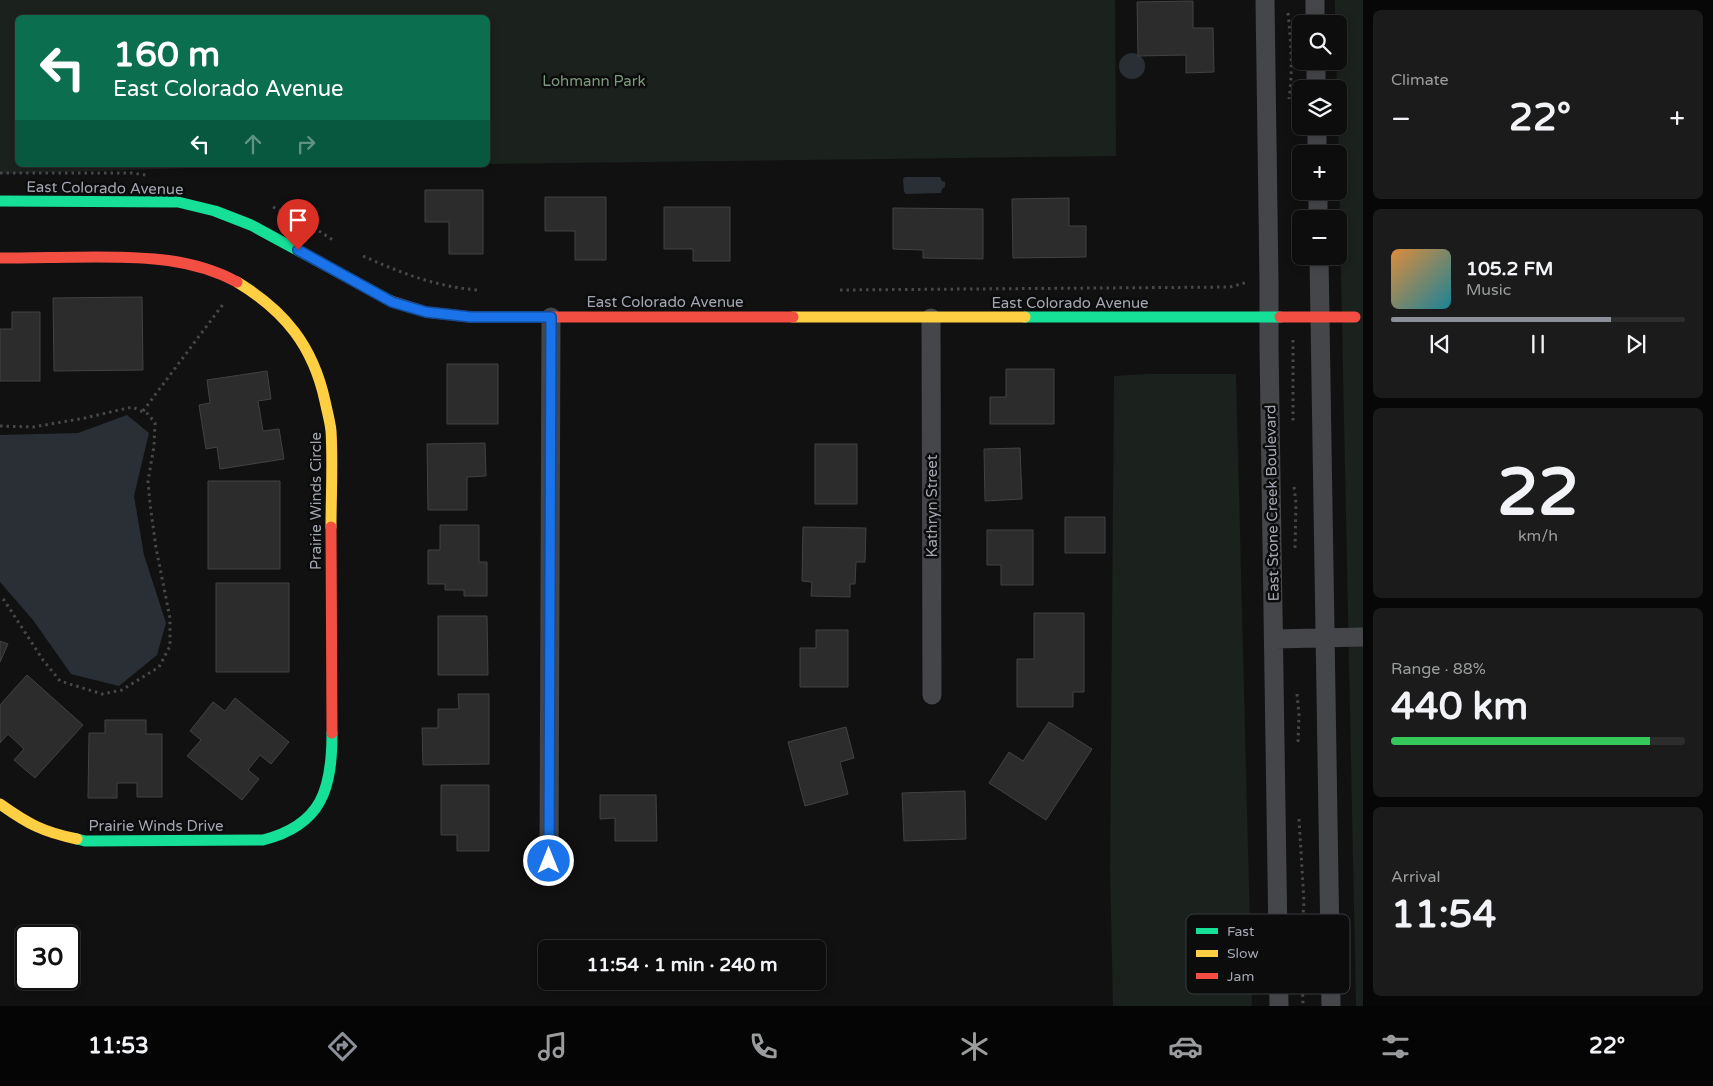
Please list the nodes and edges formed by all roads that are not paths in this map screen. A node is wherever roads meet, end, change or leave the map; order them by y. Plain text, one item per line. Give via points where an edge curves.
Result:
1 (1265, 0) edge
2 (1315, 0) edge
3 (1315, 15) edge
4 (0, 201) edge
5 (0, 258) edge
6 (1319, 265) edge
7 (551, 317) junction
8 (1269, 317) junction
9 (1319, 317) junction
10 (1355, 317) dead end
11 (931, 318) junction
12 (1363, 637) edge
13 (1326, 638) junction
14 (1275, 639) junction
15 (932, 695) dead end
16 (0, 804) edge
17 (312, 812) joint
18 (549, 861) dead end
19 (1279, 914) edge
20 (1330, 914) edge

1 - 8 street, East Stone Creek Boulevard
2 - 3 street
4 - 7 street, East Colorado Avenue via 178,202 215,211 251,225 392,302 426,312 471,317
5 - 17 street, Prairie Winds Circle via 142,257 179,261 213,270 272,307 308,352 324,393 331,430 332,762 329,783
6 - 9 street
7 - 11 street, East Colorado Avenue
7 - 18 street
8 - 9 street, East Colorado Avenue
8 - 11 street, East Colorado Avenue
8 - 14 street, East Stone Creek Boulevard
9 - 10 street, East Colorado Avenue
9 - 13 street
11 - 15 street, Kathryn Street
12 - 13 street
13 - 14 street
13 - 20 street
14 - 19 street, East Stone Creek Boulevard
16 - 17 street, Prairie Winds Drive via 23,821 52,834 85,841 263,840 286,833 305,821

